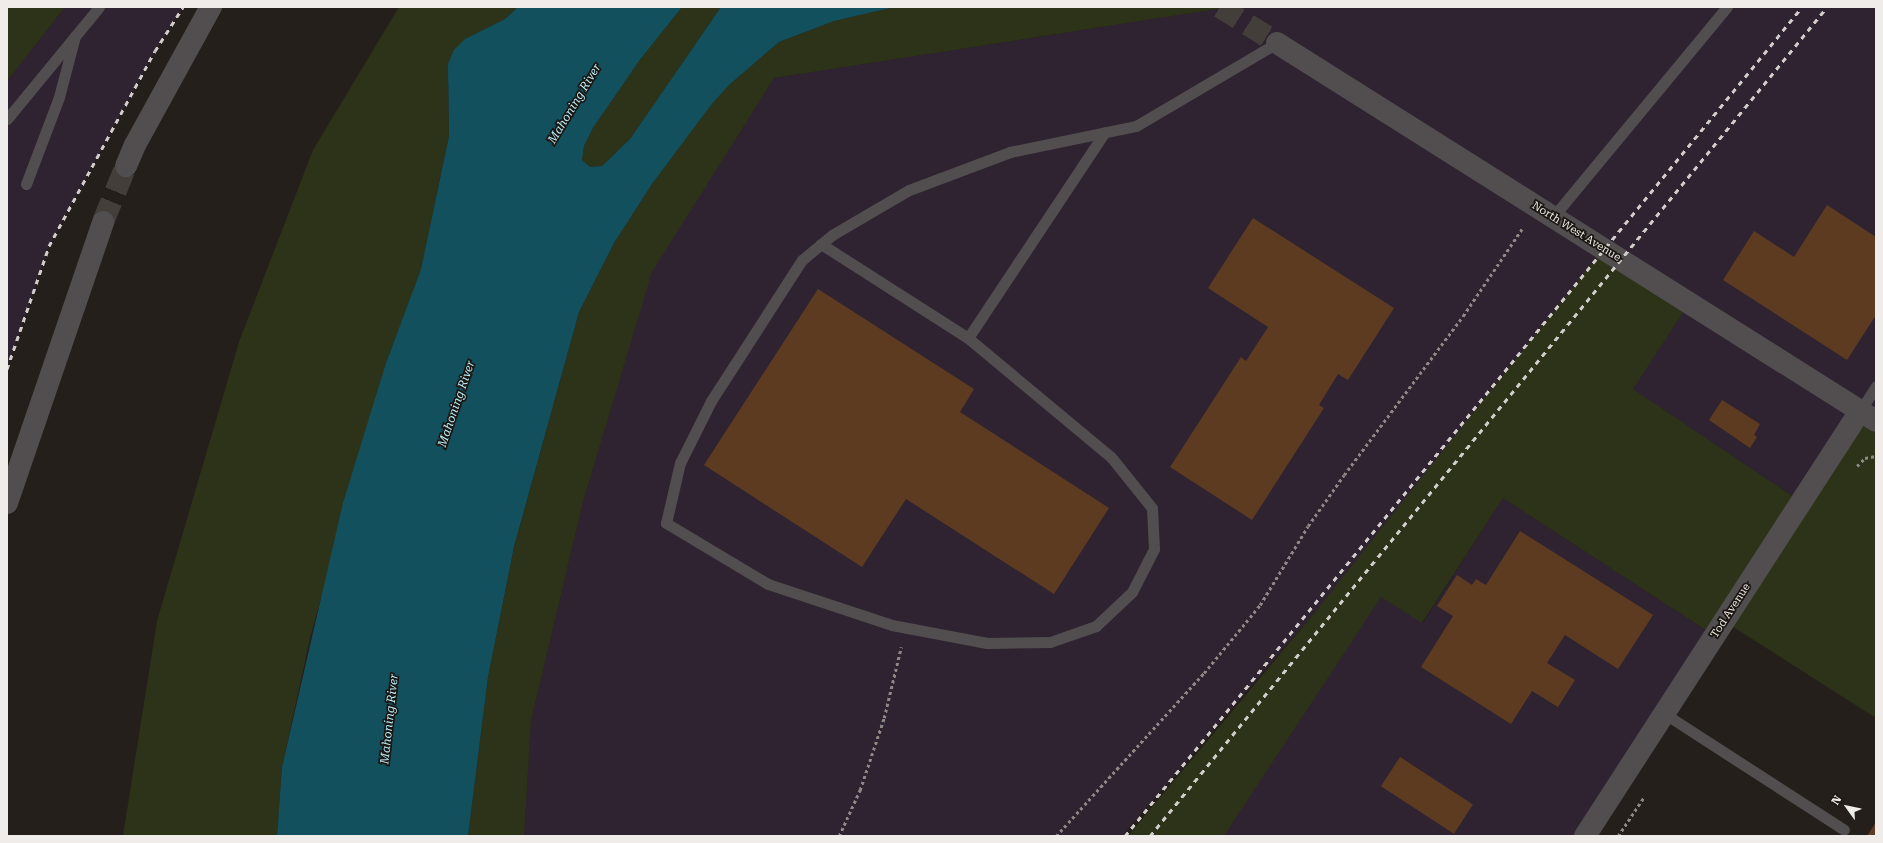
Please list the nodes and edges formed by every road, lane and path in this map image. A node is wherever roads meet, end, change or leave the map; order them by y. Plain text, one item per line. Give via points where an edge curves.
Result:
1 (99, 7) edge
2 (210, 7) edge
3 (1727, 7) edge
4 (76, 36) junction
5 (1277, 43) joint
6 (7, 118) edge
7 (1105, 132) junction
8 (126, 166) tunnel mouth
9 (26, 184) dead end
10 (1545, 212) junction
11 (103, 222) tunnel mouth
12 (821, 244) junction
13 (968, 338) junction
14 (1876, 386) edge
15 (1868, 416) edge
16 (7, 503) edge
17 (906, 628) junction
18 (1664, 714) junction
19 (1844, 830) dead end
20 (839, 836) edge
21 (1056, 836) edge
22 (1586, 836) edge

1 - 4 lane
2 - 8 street
3 - 10 lane
4 - 6 lane
4 - 9 lane via 59,97
5 - 7 lane via 1136,126
5 - 10 street, North West Avenue
7 - 12 lane via 1010,152 909,190
7 - 13 lane
10 - 15 street, North West Avenue
10 - 21 path via 1463,316 1335,487 1260,605 1204,673
11 - 16 street
12 - 13 lane
12 - 17 lane via 802,260 711,401 680,464 666,523 768,584
13 - 17 lane via 1111,456 1152,508 1154,549 1132,592 1096,626 1050,642 987,643
14 - 15 lane, Tod Avenue
15 - 18 street, Tod Avenue
17 - 20 path via 884,718 860,790
18 - 19 lane
18 - 22 street, Tod Avenue

